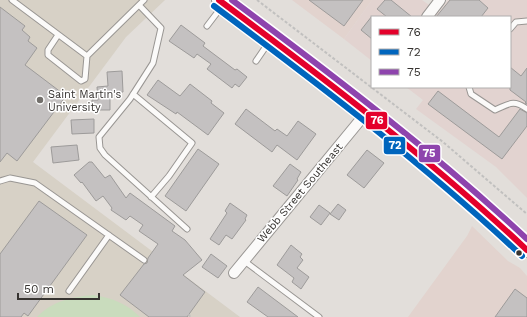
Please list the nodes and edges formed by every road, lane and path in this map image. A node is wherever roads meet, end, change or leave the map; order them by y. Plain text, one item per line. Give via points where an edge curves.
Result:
1 (12, 0) edge
2 (144, 0) edge
3 (257, 0) edge
4 (440, 0) edge
5 (222, 2) edge
6 (139, 5) junction
7 (428, 16) edge
8 (527, 21) edge
9 (207, 26) dead end
10 (511, 28) edge
11 (58, 35) junction
12 (271, 39) junction
13 (87, 56) junction
14 (256, 61) dead end
15 (371, 87) edge
16 (372, 88) edge
17 (469, 88) edge
18 (133, 94) junction
19 (527, 109) edge
20 (366, 113) junction
21 (0, 181) edge
22 (151, 197) junction
23 (527, 214) edge
24 (187, 229) dead end
25 (109, 235) junction
26 (527, 250) edge
27 (144, 260) dead end
28 (243, 260) junction
29 (234, 273) dead end
30 (69, 291) dead end
31 (319, 317) edge

1 - 11 lane
2 - 6 lane
3 - 15 path
4 - 7 street
5 - 9 lane
5 - 12 main road
6 - 13 lane
6 - 18 lane via 161,28 153,63
8 - 10 lane via 516,22
11 - 13 lane
11 - 13 lane via 48,50 48,55 81,81 85,79
12 - 14 lane
12 - 20 main road
16 - 23 path via 443,142
17 - 19 lane via 471,94 495,110 511,103 520,104
18 - 22 lane via 100,137 100,148
18 - 22 lane via 192,143
20 - 26 main road via 436,168
20 - 28 street, Webb Street Southeast via 293,204
21 - 25 lane via 10,178 35,183
22 - 24 lane
25 - 27 lane
25 - 30 lane
28 - 29 street, Webb Street Southeast
28 - 31 lane

